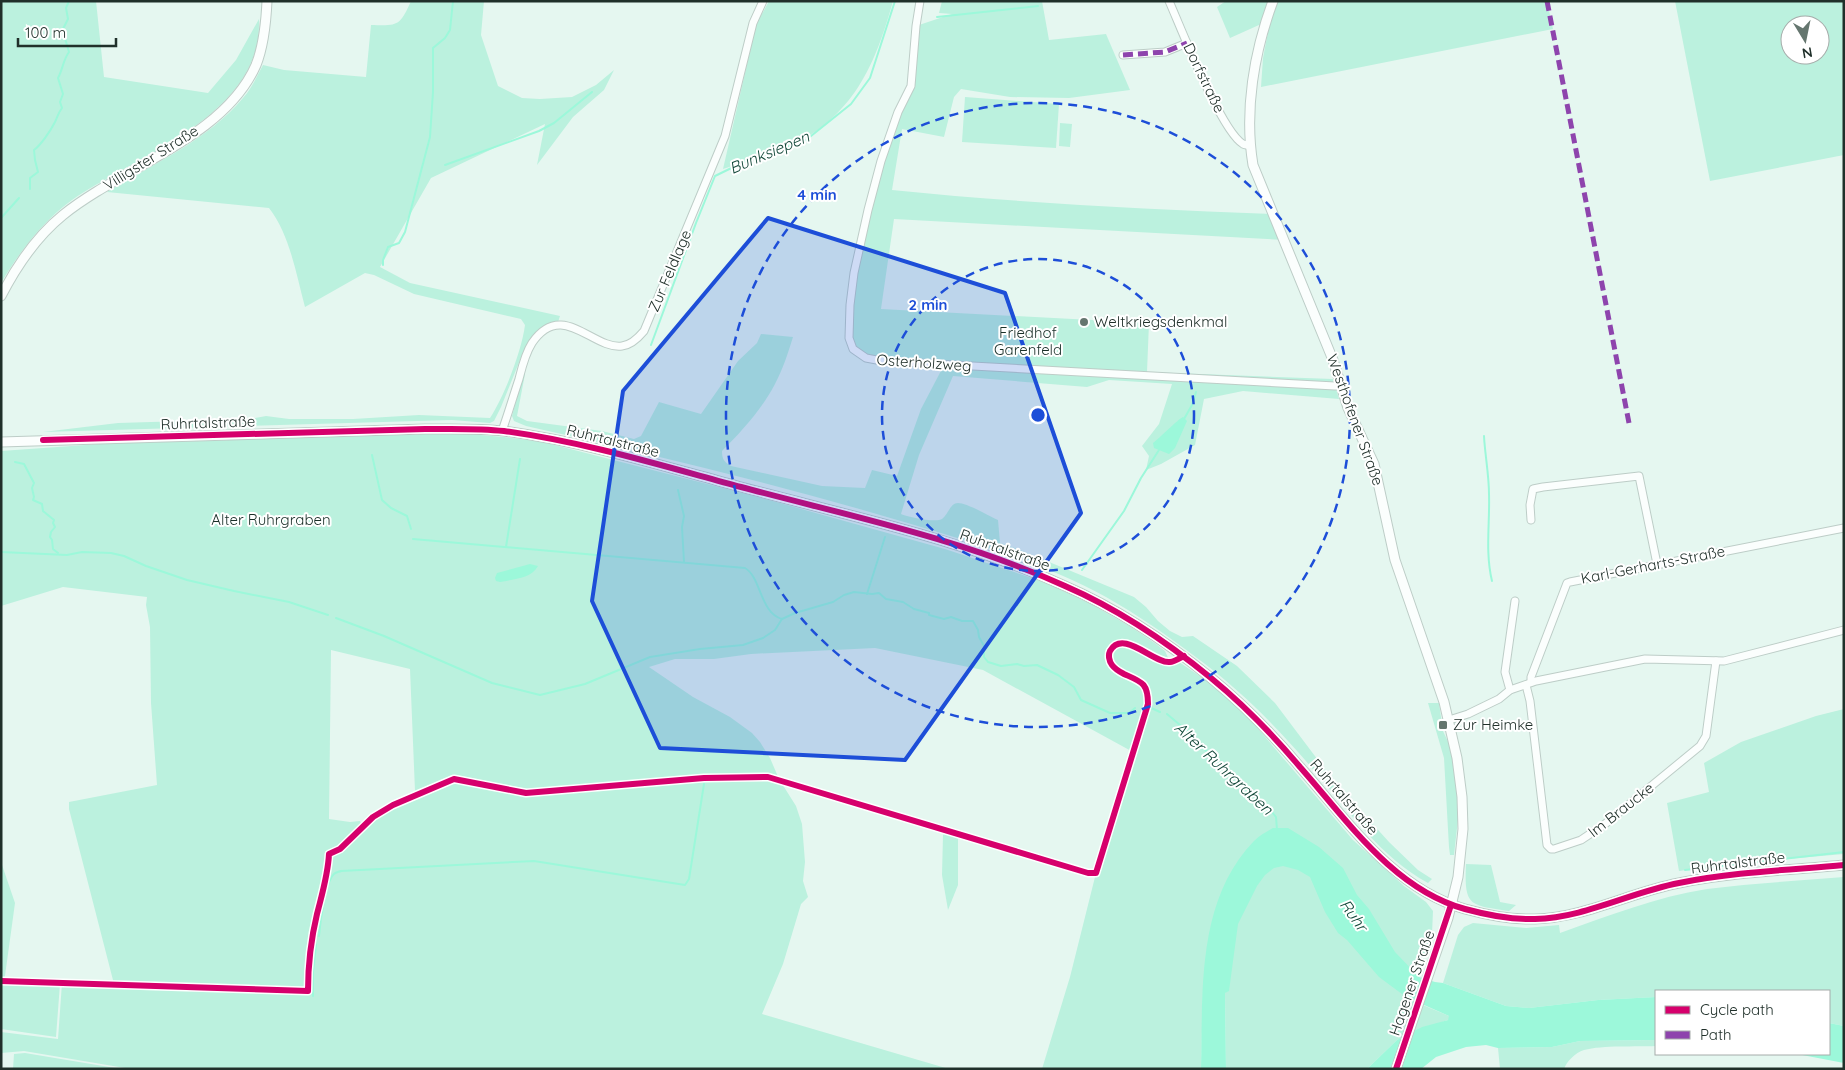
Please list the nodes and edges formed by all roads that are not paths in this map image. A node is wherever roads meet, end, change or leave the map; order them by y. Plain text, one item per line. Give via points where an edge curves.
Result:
1 (267, 1) edge
2 (763, 1) edge
3 (920, 1) edge
4 (1169, 1) edge
5 (1273, 1) edge
6 (1187, 43) junction
7 (1123, 56) dead end
8 (1250, 146) junction
9 (1, 296) edge
10 (1340, 384) junction
11 (502, 431) junction
12 (4, 440) edge
13 (1531, 520) dead end
14 (1844, 528) edge
15 (1657, 564) junction
16 (1515, 601) dead end
17 (1844, 630) edge
18 (1716, 661) junction
19 (1528, 683) junction
20 (1510, 690) junction
21 (1449, 720) junction
22 (1844, 865) edge
23 (1451, 905) junction
24 (1396, 1069) edge

1 - 9 main road, Villigster Straße via 256,65 228,106 194,133 62,215 23,260
2 - 11 street, Zur Feldlage via 753,23 725,136 644,331 622,346 566,325 541,333 527,352
3 - 10 street, Osterholzweg via 911,86 881,161 854,273 849,325 853,349 866,358 882,361
4 - 6 street, Dorfstraße
5 - 8 main road, Westhofener Straße via 1257,60 1251,100
6 - 7 street via 1165,52
6 - 8 street, Dorfstraße via 1226,124 1242,144
8 - 10 main road, Westhofener Straße via 1260,184
10 - 21 main road, Westhofener Straße via 1374,464 1397,565
11 - 12 main road, Ruhrtalstraße via 406,429
11 - 23 main road, Ruhrtalstraße via 576,444 897,528 988,556 1068,586 1148,631 1214,680 1265,727 1380,857 1405,878
13 - 15 street via 1533,489 1639,476
14 - 15 street, Karl-Gerharts-Straße
15 - 19 street, Karl-Gerharts-Straße via 1567,583
16 - 20 street via 1505,672
17 - 18 street
18 - 19 street via 1645,659
18 - 19 street, Im Braucke via 1704,741 1606,824 1581,840 1554,849 1547,845
19 - 20 street
20 - 21 street via 1475,711
21 - 23 main road, Westhofener Straße via 1462,797 1463,830
22 - 23 main road, Ruhrtalstraße via 1683,882 1545,919 1509,918
23 - 24 main road, Hagener Straße

